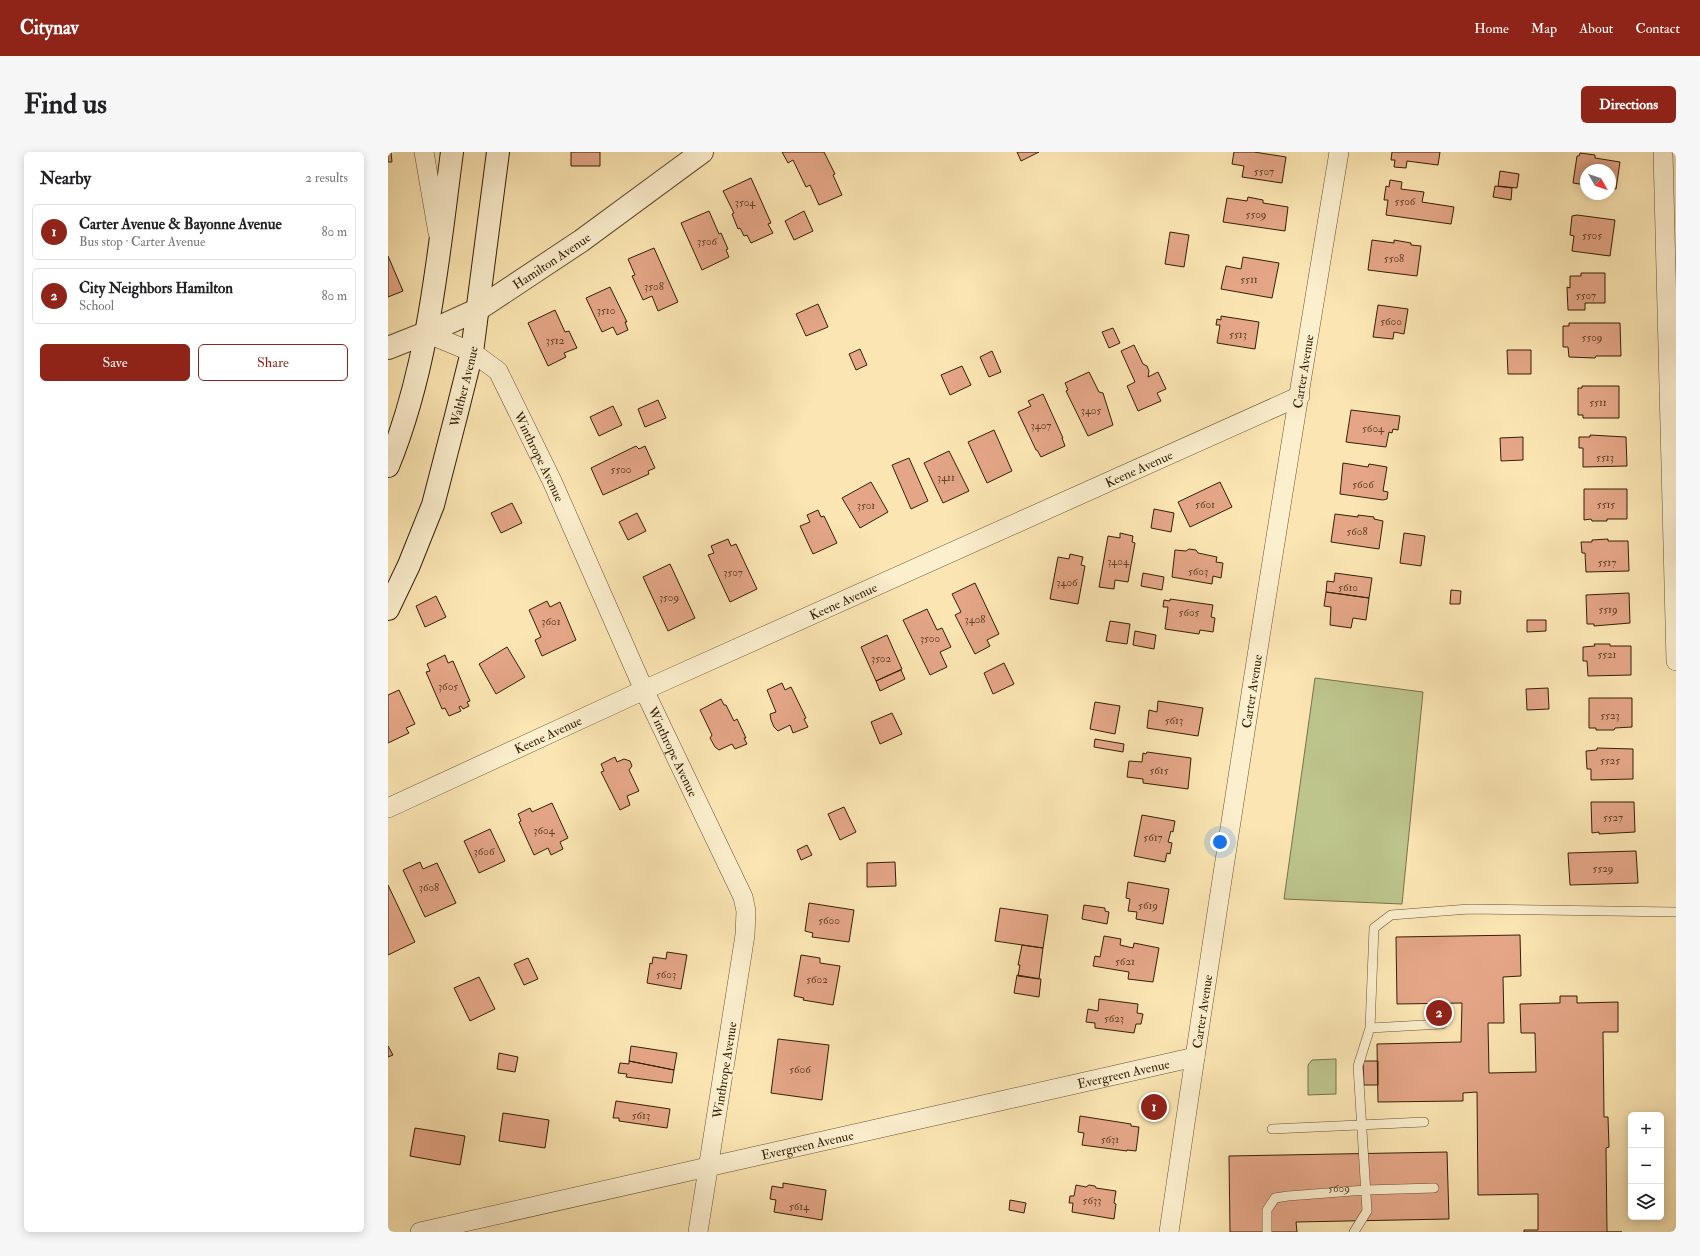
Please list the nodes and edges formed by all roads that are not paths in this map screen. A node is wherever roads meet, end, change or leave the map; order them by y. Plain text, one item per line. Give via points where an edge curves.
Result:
1 (424, 152) edge
2 (452, 152) edge
3 (498, 152) edge
4 (702, 152) edge
5 (1339, 152) edge
6 (1663, 152) edge
7 (440, 242) junction
8 (477, 310) junction
9 (426, 333) junction
10 (388, 348) edge
11 (472, 352) junction
12 (1300, 396) junction
13 (388, 466) edge
14 (1674, 571) edge
15 (388, 609) edge
16 (1676, 662) edge
17 (644, 690) junction
18 (388, 808) edge
19 (1676, 912) edge
20 (1442, 1024) dead end
21 (1370, 1028) junction
22 (1195, 1057) junction
23 (1424, 1122) dead end
24 (1362, 1124) junction
25 (1272, 1129) dead end
26 (709, 1167) junction
27 (1434, 1188) dead end
28 (1366, 1190) junction
29 (420, 1232) edge
30 (698, 1232) edge
31 (1169, 1232) edge
32 (1267, 1232) edge
33 (1354, 1232) edge

1 - 7 street
2 - 7 main road
3 - 8 main road, Walther Avenue
4 - 8 main road, Hamilton Avenue via 582,241
5 - 12 street, Carter Avenue
6 - 14 street
7 - 9 main road
8 - 9 main road, Hamilton Avenue
8 - 11 main road, Walther Avenue
9 - 10 main road, Hamilton Avenue
9 - 11 street, Winthrope Avenue
9 - 13 main road via 410,400
11 - 15 main road, Walther Avenue via 433,505
11 - 17 street, Winthrope Avenue via 498,371 552,481
12 - 17 street, Keene Avenue
12 - 22 street, Carter Avenue
14 - 16 street
17 - 18 street, Keene Avenue
17 - 26 street, Winthrope Avenue via 740,891 746,911 745,935
19 - 21 lane via 1469,909 1391,915 1374,928
20 - 21 lane
21 - 24 lane via 1358,1066
22 - 26 street, Evergreen Avenue
22 - 31 street, Carter Avenue
23 - 24 lane
24 - 25 lane
24 - 28 lane
26 - 29 street, Evergreen Avenue
26 - 30 street, Winthrope Avenue
27 - 28 lane
28 - 32 lane via 1275,1198 1267,1210
28 - 33 lane via 1367,1211

